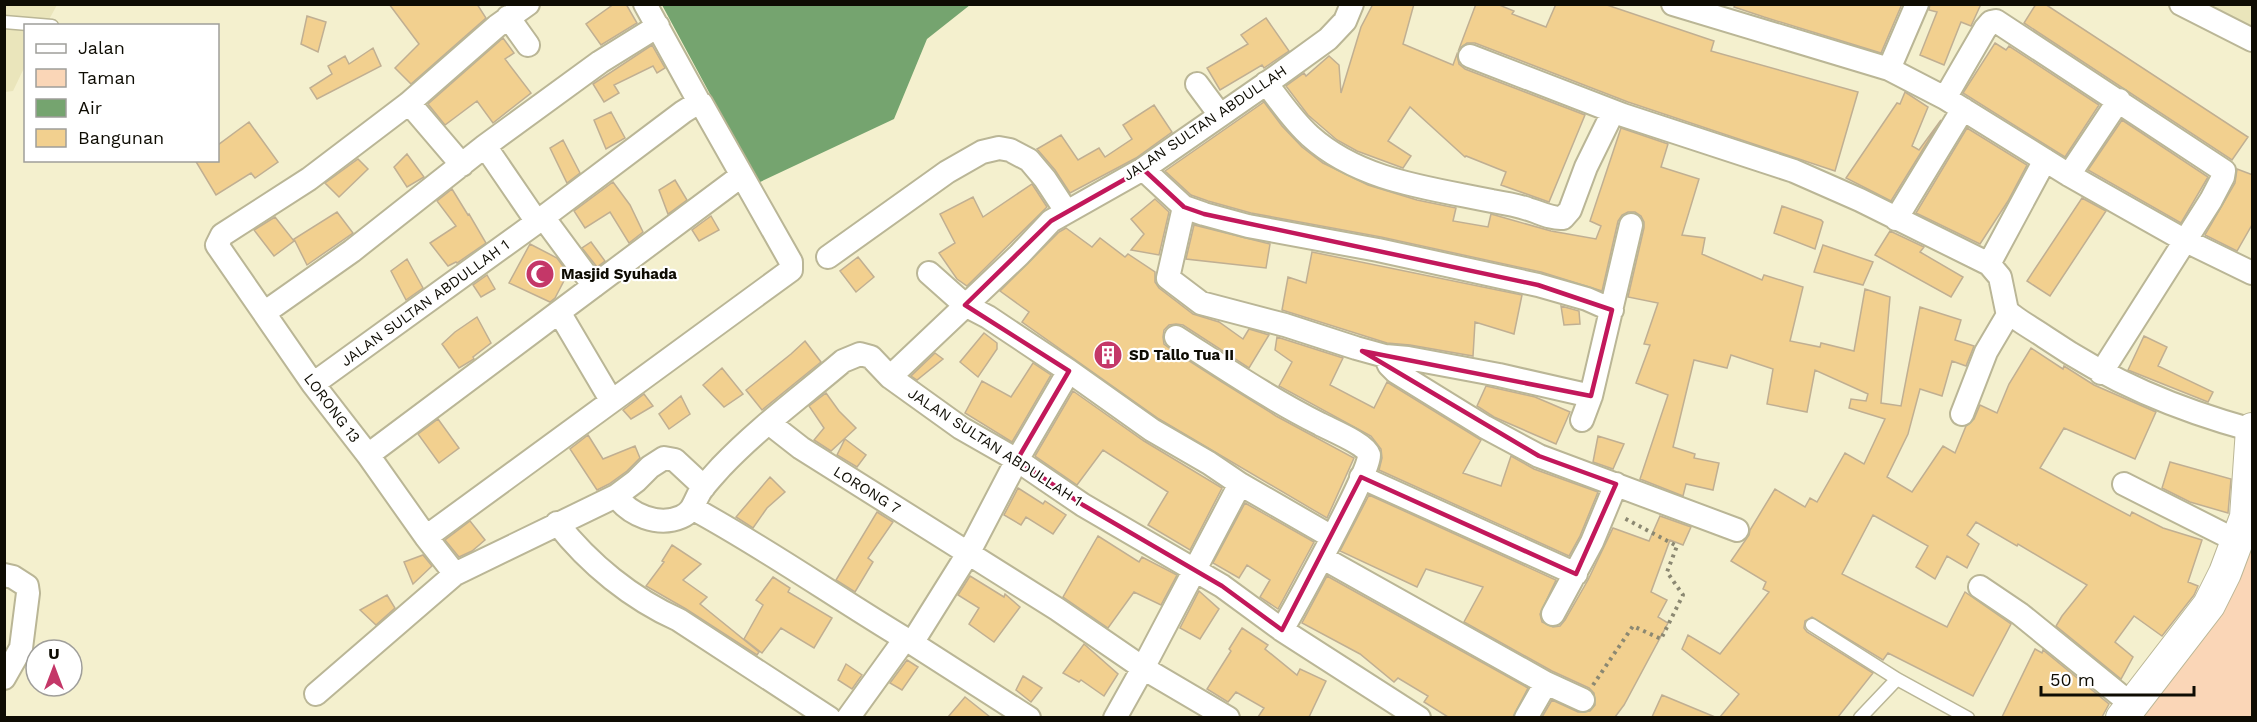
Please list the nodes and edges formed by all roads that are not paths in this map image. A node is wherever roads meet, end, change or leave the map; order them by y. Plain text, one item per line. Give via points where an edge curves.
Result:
1 (528, 4) edge
2 (645, 4) edge
3 (1352, 4) edge
4 (1917, 4) edge
5 (2181, 4) edge
6 (1678, 5) edge
7 (508, 17) junction
8 (4, 22) edge
9 (28, 24) edge
10 (658, 26) junction
11 (2253, 40) edge
12 (528, 45) dead end
13 (1470, 56) dead end
14 (1889, 69) junction
15 (1266, 83) junction
16 (1197, 84) dead end
17 (2119, 100) junction
18 (699, 102) junction
19 (409, 103) junction
20 (1954, 104) junction
21 (1613, 112) junction
22 (1220, 115) junction
23 (485, 146) junction
24 (2045, 160) junction
25 (462, 165) junction
26 (1143, 169) junction
27 (2069, 175) junction
28 (741, 176) junction
29 (1184, 207) junction
30 (1066, 211) junction
31 (1896, 219) junction
32 (540, 220) junction
33 (1631, 225) dead end
34 (2184, 240) junction
35 (828, 257) dead end
36 (1989, 264) junction
37 (929, 273) dead end
38 (2253, 273) edge
39 (594, 286) junction
40 (965, 305) junction
41 (1612, 310) junction
42 (559, 312) junction
43 (264, 313) junction
44 (2009, 313) junction
45 (1176, 337) dead end
46 (1385, 356) junction
47 (1070, 371) junction
48 (2101, 373) junction
49 (890, 377) junction
50 (313, 384) junction
51 (1591, 396) junction
52 (611, 400) junction
53 (1962, 414) dead end
54 (1582, 420) dead end
55 (769, 423) junction
56 (2252, 429) edge
57 (368, 455) junction
58 (1017, 460) junction
59 (1361, 477) junction
60 (1240, 484) junction
61 (1616, 484) junction
62 (2124, 484) dead end
63 (704, 487) junction
64 (607, 499) junction
65 (692, 508) junction
66 (557, 523) junction
67 (2245, 526) edge
68 (1737, 530) dead end
69 (426, 537) junction
70 (1332, 537) junction
71 (969, 552) junction
72 (1323, 558) junction
73 (1194, 569) junction
74 (454, 573) junction
75 (1576, 573) junction
76 (4, 575) edge
77 (1980, 587) dead end
78 (1553, 614) dead end
79 (1812, 625) dead end
80 (1282, 630) junction
81 (908, 641) junction
82 (1143, 668) junction
83 (4, 678) edge
84 (1897, 679) junction
85 (1546, 684) junction
86 (316, 694) dead end
87 (1583, 700) road end
88 (2126, 711) edge
89 (829, 717) edge
90 (848, 717) edge
91 (1029, 717) edge
92 (1114, 717) edge
93 (1228, 717) edge
94 (1419, 717) edge
95 (1526, 717) edge
96 (1860, 717) edge
97 (1968, 717) edge

1 - 7 street
2 - 10 street
3 - 15 street, JALAN SULTAN ABDULLAH via 1345,21 1328,39
4 - 14 street
5 - 11 street
6 - 14 street
7 - 12 street
7 - 19 street
8 - 9 lane
10 - 18 street
10 - 23 street via 600,62
13 - 21 street
14 - 20 street
15 - 21 street via 1308,135 1355,165 1385,178 1557,218 1563,218 1570,210
15 - 22 street, JALAN SULTAN ABDULLAH
16 - 22 street
17 - 20 street via 1996,21 1988,24
17 - 27 street
17 - 34 street via 2224,171 2211,200
18 - 28 street
18 - 32 street, JALAN SULTAN ABDULLAH 1
19 - 25 street
19 - 43 street, LORONG 13 via 309,179 219,239 218,249
20 - 24 street
20 - 31 street
21 - 31 street via 1794,171
22 - 26 street, JALAN SULTAN ABDULLAH
23 - 25 street
23 - 32 street
24 - 27 street
24 - 36 street
25 - 43 street via 352,251
26 - 29 street
26 - 30 street, JALAN SULTAN ABDULLAH
27 - 34 street
28 - 39 street
28 - 52 street via 791,262 791,270
29 - 41 street via 1248,226 1538,285
29 - 46 street via 1168,278 1195,300
30 - 35 street via 1029,160 999,148 982,152 947,172
30 - 40 street, JALAN SULTAN ABDULLAH via 1051,220
31 - 36 street
32 - 39 street
32 - 50 street, JALAN SULTAN ABDULLAH 1
33 - 41 street
34 - 38 street
34 - 48 street
36 - 44 street via 2000,277
37 - 40 street
39 - 42 street
40 - 47 street
40 - 49 street, JALAN SULTAN ABDULLAH
41 - 51 street
42 - 52 street
42 - 57 street
43 - 50 street, LORONG 13
44 - 48 street
44 - 53 street via 1986,352
45 - 59 street via 1297,413 1363,447 1370,458
46 - 51 street via 1488,372
46 - 61 street via 1396,372 1530,452
47 - 58 street
47 - 60 street via 1152,430
48 - 56 street via 2190,412
49 - 55 street, JALAN SULTAN ABDULLAH 1 via 871,357 856,355 843,361
49 - 58 street, JALAN SULTAN ABDULLAH 1 via 961,428
50 - 57 street, LORONG 13
51 - 54 street
52 - 69 street
55 - 63 street, JALAN SULTAN ABDULLAH 1 via 743,444
55 - 71 street, LORONG 7 via 801,448
56 - 67 street
57 - 69 street, LORONG 13
58 - 71 street
58 - 73 street, JALAN SULTAN ABDULLAH 1 via 1083,505
59 - 70 street
59 - 75 street
60 - 70 street
60 - 73 street
61 - 68 street
61 - 75 street
62 - 67 street
63 - 64 street via 675,460 664,458
63 - 65 street, JALAN SULTAN ABDULLAH 1
64 - 65 street via 659,520 682,516
64 - 66 street
65 - 81 street via 757,544
66 - 74 street
66 - 89 street via 585,556 635,596 680,620
67 - 88 street via 2209,605
69 - 74 street, LORONG 13
70 - 72 street
71 - 81 street
71 - 82 street, LORONG 7
72 - 80 street
72 - 85 street
73 - 80 street, JALAN SULTAN ABDULLAH 1
73 - 82 street
74 - 86 street
75 - 78 street
76 - 83 street via 27,586 28,596 21,648
77 - 88 street via 2029,621
79 - 84 lane
80 - 94 street, JALAN SULTAN ABDULLAH 1
81 - 90 street
81 - 91 street
82 - 92 street
82 - 93 street, LORONG 7
84 - 96 lane
84 - 97 lane
85 - 87 street
85 - 95 street

